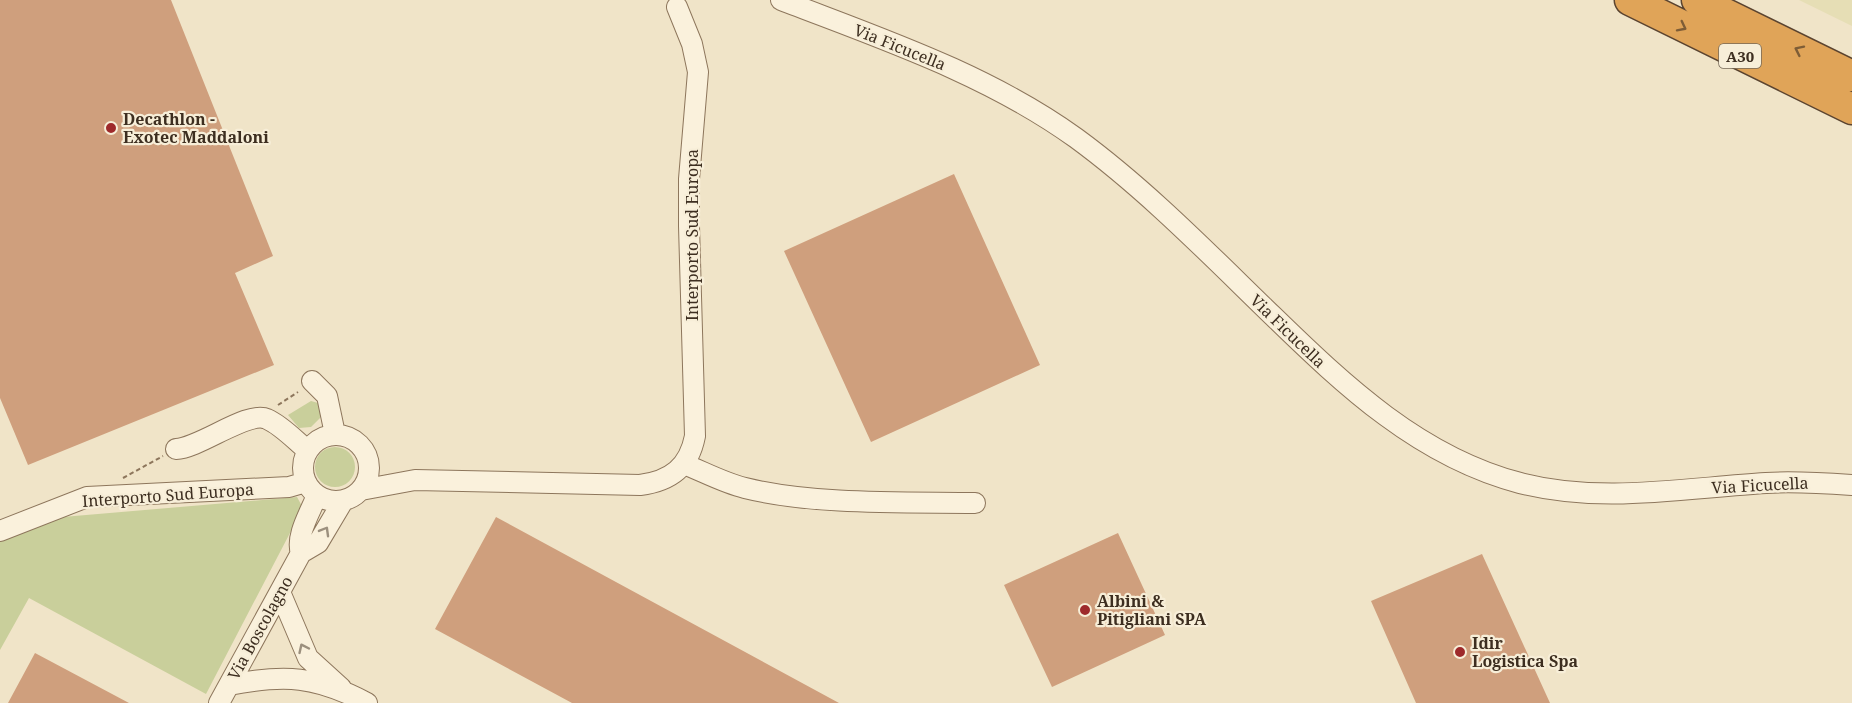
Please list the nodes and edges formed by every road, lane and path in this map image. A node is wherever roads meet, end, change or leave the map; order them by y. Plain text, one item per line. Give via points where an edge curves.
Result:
1 (781, 0) edge
2 (1630, 0) edge
3 (1697, 0) edge
4 (677, 8) dead end
5 (1852, 76) edge
6 (1852, 109) edge
7 (312, 381) joint
8 (256, 417) junction
9 (335, 434) junction
10 (176, 449) joint
11 (307, 450) junction
12 (369, 459) junction
13 (684, 464) junction
14 (120, 479) dead end
15 (415, 480) junction
16 (1852, 485) edge
17 (311, 488) junction
18 (361, 490) junction
19 (342, 501) junction
20 (975, 503) dead end
21 (0, 531) edge
22 (301, 553) junction
23 (280, 592) junction
24 (229, 686) junction
25 (343, 690) junction
26 (219, 703) edge
27 (367, 703) edge

1 - 16 street, Via Ficucella via 970,76 1027,105 1144,195 1362,399 1390,421 1469,464 1518,482 1597,493 1769,483
2 -> 6 highway, A30
5 -> 3 highway, A30
4 - 13 street, Interporto Sud Europa via 692,44 698,72 688,226 695,436
7 - 8 path
7 - 9 street via 327,396
8 - 10 street
8 - 11 street via 271,421
9 - 11 street
9 - 12 street via 356,441
10 - 14 path
11 - 17 street via 303,460
12 - 15 street via 381,468
12 - 18 street via 367,480
13 - 15 street via 673,476 640,485
13 - 20 street via 744,488 784,494 868,501
15 - 18 street
17 - 19 street via 332,501
17 - 21 street, Interporto Sud Europa via 87,497
17 - 22 street, Via Boscolagno via 298,546
18 - 19 street
22 -> 19 street, Via Boscolagno via 318,543
22 - 23 street, Via Boscolagno
23 - 24 street, Via Boscolagno
25 -> 23 street via 308,658
24 - 25 street via 288,677
24 - 26 street, Via Boscolagno
25 - 27 street

